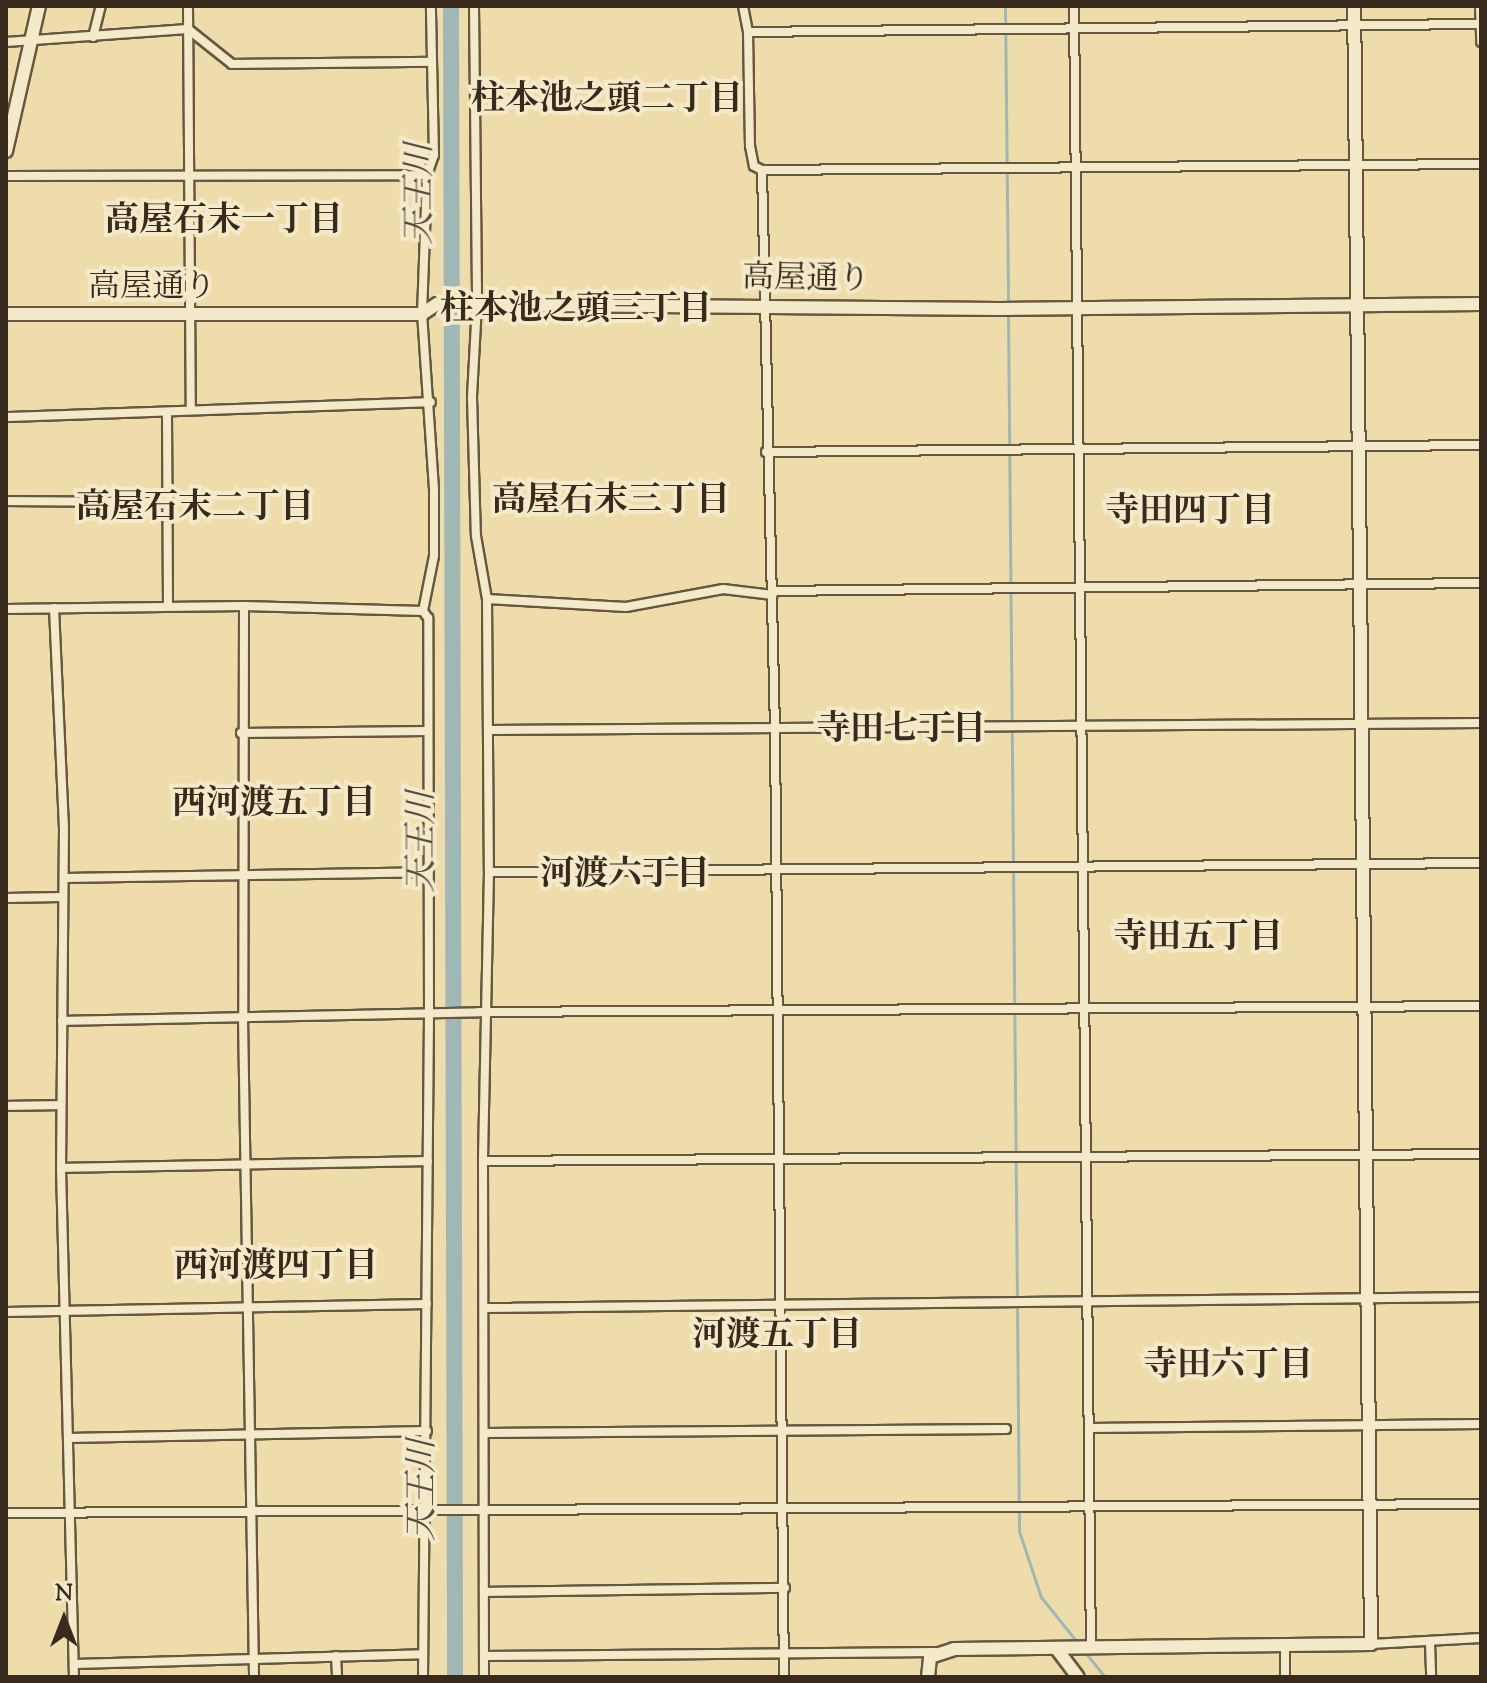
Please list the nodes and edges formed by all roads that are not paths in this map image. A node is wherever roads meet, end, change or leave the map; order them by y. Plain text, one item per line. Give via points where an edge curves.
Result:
1 (39, 6) edge
2 (101, 6) edge
3 (188, 6) edge
4 (431, 6) edge
5 (474, 6) edge
6 (743, 6) edge
7 (1074, 6) edge
8 (1354, 6) edge
9 (1480, 6) edge
10 (1479, 24) junction
11 (1354, 25) junction
12 (188, 29) junction
13 (1074, 30) junction
14 (748, 32) junction
15 (93, 37) junction
16 (29, 41) junction
17 (6, 42) edge
18 (1481, 42) edge
19 (431, 62) junction
20 (6, 151) edge
21 (1355, 163) junction
22 (1481, 164) edge
23 (1077, 166) junction
24 (762, 170) junction
25 (188, 174) junction
26 (427, 175) junction
27 (6, 176) edge
28 (1357, 303) junction
29 (472, 304) junction
30 (1481, 304) edge
31 (762, 305) junction
32 (1079, 306) junction
33 (6, 314) edge
34 (188, 314) junction
35 (422, 314) junction
36 (431, 402) junction
37 (191, 409) junction
38 (167, 414) junction
39 (6, 417) edge
40 (1481, 445) edge
41 (1357, 446) junction
42 (1080, 449) junction
43 (766, 452) junction
44 (6, 501) edge
45 (168, 502) junction
46 (1481, 583) edge
47 (1360, 585) junction
48 (1081, 587) junction
49 (773, 593) junction
50 (487, 599) junction
51 (168, 605) junction
52 (244, 606) junction
53 (54, 608) junction
54 (6, 609) edge
55 (423, 611) junction
56 (1481, 723) edge
57 (1361, 724) junction
58 (1082, 726) junction
59 (488, 730) junction
60 (775, 730) junction
61 (427, 731) junction
62 (241, 733) junction
63 (1481, 863) edge
64 (1362, 865) junction
65 (1084, 867) junction
66 (777, 870) junction
67 (426, 872) junction
68 (489, 872) junction
69 (244, 873) junction
70 (64, 878) junction
71 (61, 897) junction
72 (6, 898) edge
73 (1481, 1006) edge
74 (1364, 1007) junction
75 (1086, 1010) junction
76 (482, 1012) junction
77 (433, 1013) junction
78 (778, 1013) junction
79 (243, 1018) junction
80 (62, 1021) junction
81 (61, 1105) junction
82 (6, 1106) edge
83 (1481, 1154) edge
84 (1366, 1155) junction
85 (1088, 1158) junction
86 (779, 1160) junction
87 (428, 1161) junction
88 (483, 1161) junction
89 (245, 1166) junction
90 (61, 1168) junction
91 (1481, 1297) edge
92 (1366, 1299) junction
93 (1089, 1302) junction
94 (427, 1304) junction
95 (780, 1304) junction
96 (485, 1308) junction
97 (246, 1309) junction
98 (65, 1311) junction
99 (6, 1312) edge
100 (1481, 1424) edge
101 (1368, 1426) junction
102 (1089, 1428) junction
103 (1006, 1429) dead end
104 (427, 1431) junction
105 (782, 1431) junction
106 (485, 1433) junction
107 (248, 1436) junction
108 (68, 1438) junction
109 (1481, 1504) edge
110 (1369, 1505) junction
111 (1090, 1508) junction
112 (783, 1509) junction
113 (433, 1510) junction
114 (480, 1511) junction
115 (6, 1513) edge
116 (71, 1514) junction
117 (249, 1515) junction
118 (785, 1588) junction
119 (484, 1592) junction
120 (1481, 1638) edge
121 (1430, 1643) junction
122 (1371, 1644) junction
123 (1285, 1646) junction
124 (1090, 1647) junction
125 (1061, 1648) junction
126 (784, 1651) junction
127 (935, 1652) junction
128 (423, 1654) junction
129 (336, 1656) junction
130 (484, 1656) junction
131 (254, 1659) junction
132 (1067, 1663) junction
133 (75, 1664) junction
134 (74, 1677) edge
135 (254, 1677) edge
136 (337, 1677) edge
137 (423, 1677) edge
138 (484, 1677) edge
139 (784, 1677) edge
140 (928, 1677) edge
141 (1067, 1677) edge
142 (1078, 1677) edge
143 (1285, 1677) edge
144 (1431, 1677) edge

1 - 16 street
2 - 15 street
3 - 12 street
4 - 19 street
5 - 29 street
6 - 14 street
7 - 13 street
8 - 11 street
9 - 10 street
10 - 11 street
10 - 18 street
11 - 13 street
11 - 21 street
12 - 15 street
12 - 19 street via 232,64
12 - 25 street
13 - 14 street
13 - 23 street
14 - 24 street via 750,146 754,166
15 - 16 street
16 - 17 street
16 - 20 street
19 - 26 street via 434,155
21 - 22 street
21 - 23 street
21 - 28 street
23 - 24 street
23 - 32 street
24 - 31 street
25 - 26 street
25 - 27 street
25 - 34 street
26 - 35 street
28 - 30 street, 高屋通り
28 - 32 street, 高屋通り
28 - 41 street
29 - 31 street, 高屋通り
29 - 35 street, 高屋通り via 437,304
29 - 50 street via 476,536
31 - 32 street, 高屋通り
31 - 43 street
32 - 42 street
33 - 34 street, 高屋通り
34 - 35 street, 高屋通り
34 - 37 street
35 - 36 street
36 - 37 street
36 - 55 street via 434,556
37 - 38 street
38 - 39 street
38 - 45 street
40 - 41 street
41 - 42 street
41 - 47 street
42 - 43 street
42 - 48 street
43 - 49 street
44 - 45 street
45 - 51 street
46 - 47 street
47 - 48 street
47 - 57 street
48 - 49 street
48 - 58 street
49 - 50 street via 723,589 626,607
49 - 60 street
50 - 59 street
51 - 52 street
51 - 53 street
52 - 55 street
52 - 62 street
53 - 54 street
53 - 70 street
55 - 61 street via 428,618
56 - 57 street
57 - 58 street
57 - 64 street
58 - 60 street
58 - 65 street
59 - 60 street
59 - 68 street
60 - 66 street
61 - 62 street
61 - 67 street
62 - 69 street
63 - 64 street
64 - 65 street
64 - 74 street
65 - 66 street
65 - 75 street
66 - 68 street
66 - 78 street
67 - 69 street
67 - 77 street
68 - 76 street
69 - 70 street
69 - 79 street
70 - 71 street
71 - 72 street
71 - 80 street
73 - 74 street
74 - 75 street
74 - 84 street
75 - 78 street
75 - 85 street
76 - 77 street
76 - 78 street
76 - 88 street
77 - 79 street
77 - 87 street
78 - 86 street
79 - 80 street
79 - 89 street
80 - 81 street
81 - 82 street
81 - 90 street
83 - 84 street
84 - 85 street
84 - 92 street
85 - 86 street
85 - 93 street
86 - 88 street
86 - 95 street
87 - 89 street
87 - 94 street
88 - 96 street
89 - 90 street
89 - 97 street
90 - 98 street
91 - 92 street
92 - 93 street
92 - 101 street
93 - 95 street
93 - 102 street
94 - 97 street
94 - 104 street
95 - 96 street
95 - 105 street
96 - 106 street
97 - 98 street
97 - 107 street
98 - 99 street
98 - 108 street
100 - 101 street
101 - 102 street
101 - 110 street
102 - 111 street
103 - 105 street
104 - 107 street
104 - 113 street
105 - 106 street
105 - 112 street
106 - 114 street
107 - 108 street
107 - 117 street
108 - 116 street
109 - 110 street
110 - 111 street
110 - 122 street
111 - 112 street
111 - 124 street
112 - 114 street
112 - 118 street
113 - 114 street
113 - 117 street
113 - 128 street
114 - 119 street
115 - 116 street
116 - 117 street
116 - 133 street
117 - 131 street
118 - 119 street
118 - 126 street
119 - 130 street
120 - 121 street
121 - 122 street
121 - 144 street
122 - 123 street
123 - 124 street
123 - 143 street
124 - 125 street
125 - 127 street
125 - 132 street
126 - 127 street
126 - 130 street
126 - 139 street
127 - 140 street
128 - 129 street
128 - 137 street
129 - 131 street
129 - 136 street
130 - 138 street
131 - 133 street
131 - 135 street
132 - 141 street
132 - 142 street
133 - 134 street

